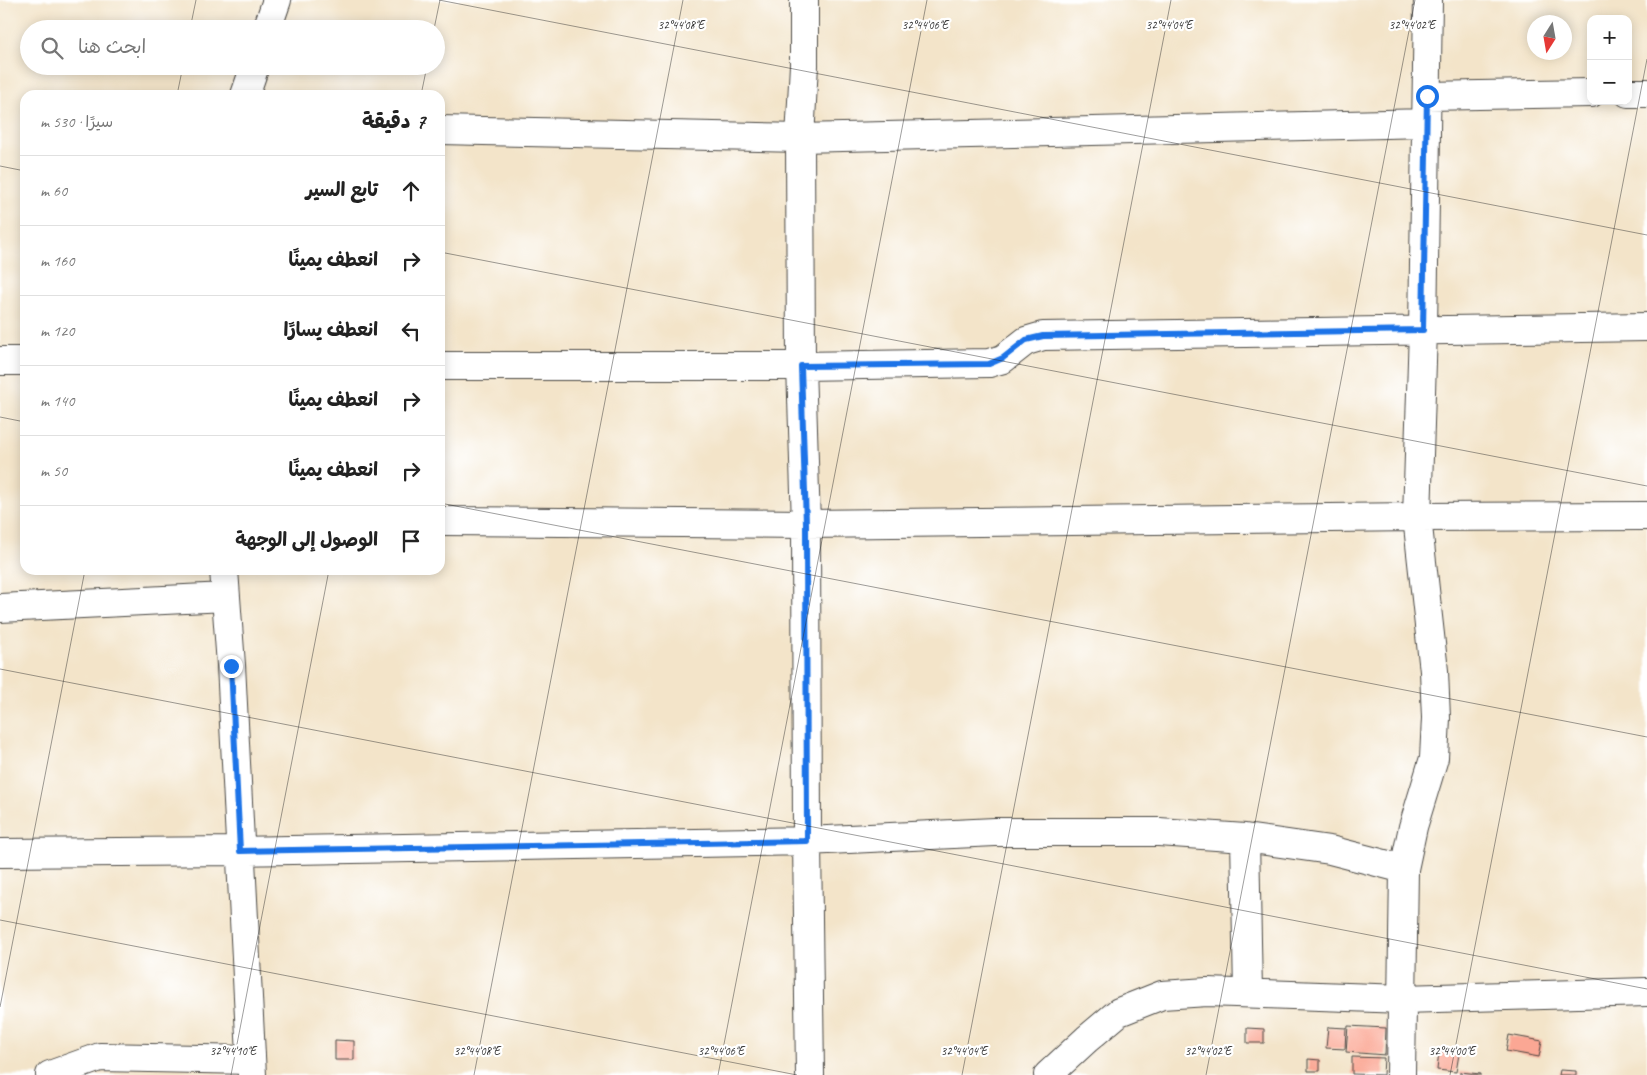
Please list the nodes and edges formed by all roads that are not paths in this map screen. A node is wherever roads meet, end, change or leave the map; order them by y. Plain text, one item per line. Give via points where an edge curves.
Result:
1 (277, 0) edge
2 (804, 0) edge
3 (1428, 0) edge
4 (270, 20) edge
5 (252, 75) edge
6 (248, 90) edge
7 (1632, 93) edge
8 (1647, 93) edge
9 (1587, 94) edge
10 (1427, 96) junction
11 (1426, 123) junction
12 (445, 130) edge
13 (800, 138) junction
14 (1647, 327) edge
15 (1423, 330) junction
16 (0, 361) edge
17 (20, 361) edge
18 (445, 366) edge
19 (801, 366) junction
20 (1647, 516) edge
21 (1417, 517) junction
22 (445, 520) edge
23 (806, 524) junction
24 (224, 575) edge
25 (226, 597) junction
26 (0, 608) edge
27 (1245, 838) junction
28 (807, 841) junction
29 (240, 851) junction
30 (0, 853) edge
31 (1404, 870) junction
32 (1647, 992) edge
33 (1248, 993) junction
34 (1403, 999) junction
35 (251, 1067) edge
36 (50, 1075) edge
37 (810, 1075) edge
38 (1048, 1075) edge
39 (1401, 1075) edge

1 - 4 street
2 - 13 street
3 - 10 street
5 - 6 street
7 - 8 street
9 - 10 street
10 - 11 street
11 - 13 street
11 - 15 street
12 - 13 street
13 - 19 street
14 - 15 street
15 - 19 street via 1043,336 1026,340 1003,358 989,364
15 - 21 street
16 - 17 street
18 - 19 street
19 - 23 street
20 - 21 street
21 - 23 street
21 - 31 street via 1436,718 1434,758
22 - 23 street
23 - 28 street
24 - 25 street
25 - 26 street
25 - 29 street
27 - 28 street via 1159,832 994,832
27 - 31 street via 1330,850
27 - 33 street
28 - 29 street
28 - 37 street
29 - 30 street
29 - 35 street
31 - 34 street
32 - 34 street
33 - 34 street
33 - 38 street via 1162,995 1119,1012
34 - 39 street
35 - 36 street via 100,1057

